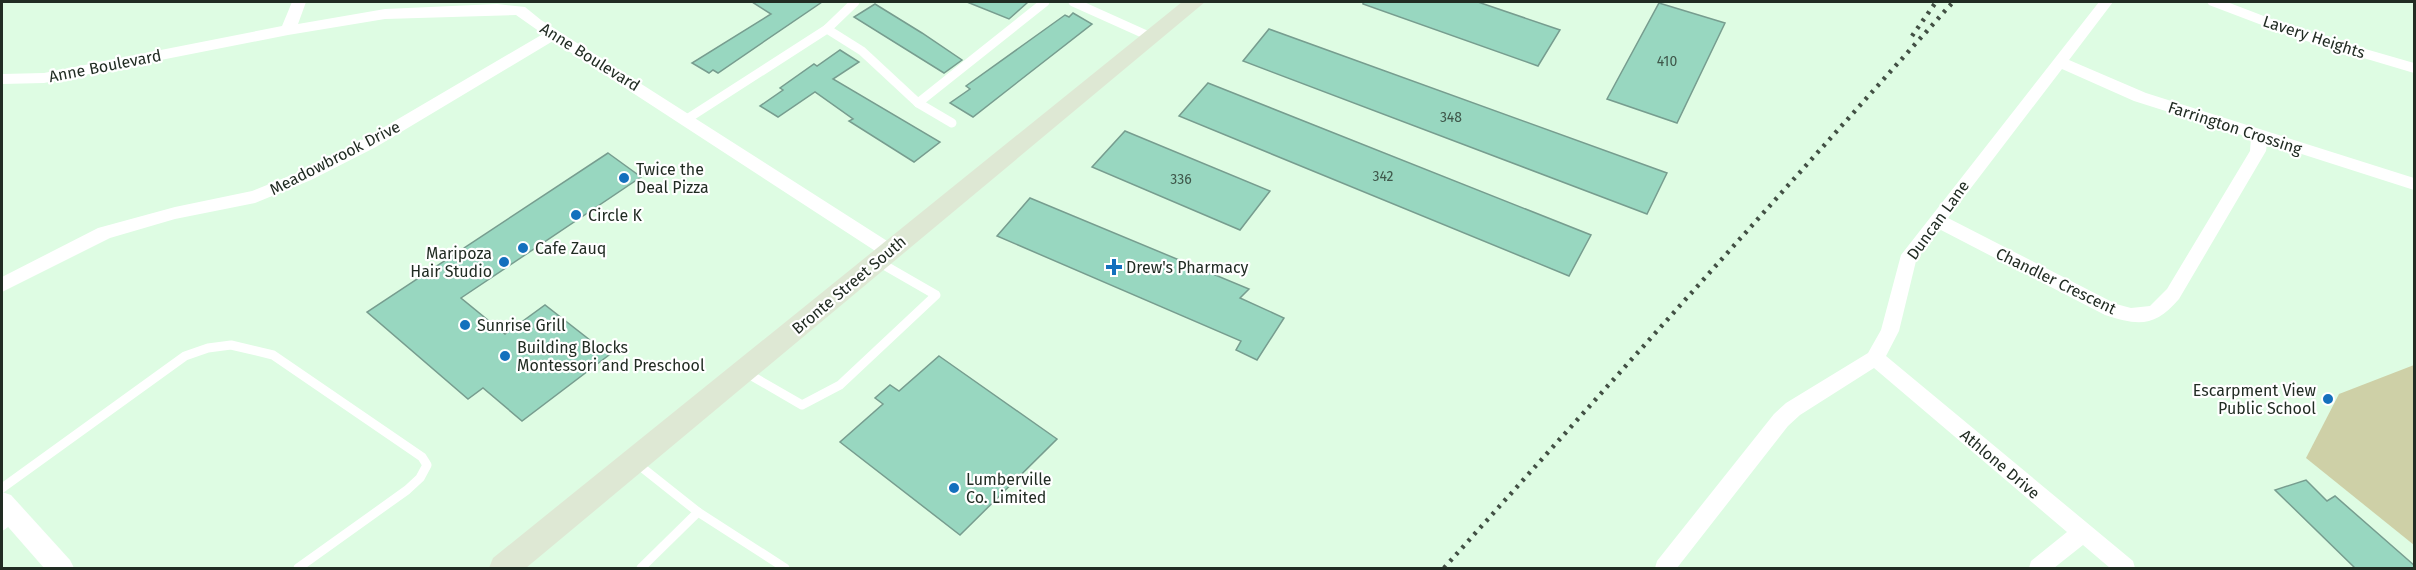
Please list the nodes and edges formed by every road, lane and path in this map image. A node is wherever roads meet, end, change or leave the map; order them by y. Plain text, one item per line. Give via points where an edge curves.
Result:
1 (299, 2) edge
2 (1045, 2) edge
3 (1073, 2) edge
4 (1196, 2) edge
5 (2106, 2) edge
6 (2214, 2) edge
7 (849, 3) edge
8 (521, 6) edge
9 (827, 28) junction
10 (288, 30) junction
11 (554, 34) junction
12 (1150, 37) junction
13 (2059, 62) junction
14 (2415, 68) edge
15 (2, 79) edge
16 (918, 103) junction
17 (687, 119) junction
18 (952, 123) dead end
19 (2260, 135) junction
20 (2415, 184) edge
21 (1936, 220) junction
22 (883, 256) junction
23 (2, 285) edge
24 (1875, 358) junction
25 (745, 372) junction
26 (635, 462) junction
27 (2, 488) edge
28 (698, 512) junction
29 (6, 515) edge
30 (2082, 532) junction
31 (61, 568) edge
32 (298, 568) edge
33 (504, 568) edge
34 (640, 568) edge
35 (785, 568) edge
36 (1665, 568) edge
37 (2039, 568) edge
38 (2125, 568) edge

1 - 10 street
2 - 16 lane
3 - 12 lane
4 - 12 main road, Bronte Street South
5 - 13 street, Duncan Lane
6 - 14 street, Lavery Heights via 2298,34
7 - 9 lane
8 - 10 street, Anne Boulevard via 385,14
8 - 11 street, Anne Boulevard
9 - 16 lane via 861,51
9 - 17 lane
10 - 15 street, Anne Boulevard via 44,78
11 - 17 street, Anne Boulevard
11 - 23 street, Meadowbrook Drive via 370,143 305,176 255,197 104,233
12 - 22 main road, Bronte Street South
13 - 19 street, Farrington Crossing via 2140,97
13 - 21 street, Duncan Lane
16 - 18 lane
17 - 22 street, Anne Boulevard
19 - 20 street, Farrington Crossing
19 - 21 street, Chandler Crescent via 2258,151 2173,294 2154,313 2132,315 2097,304
21 - 24 street, Duncan Lane via 1907,260 1890,331
22 - 25 main road, Bronte Street South
22 - 25 lane via 936,295 840,385 802,405
24 - 30 street, Athlone Drive
24 - 36 street, Duncan Lane via 1781,420
25 - 26 main road, Bronte Street South
26 - 28 lane
26 - 33 main road, Bronte Street South
27 - 32 lane via 185,356 231,345 248,348 273,355 311,379 427,463 422,475 400,495
28 - 34 lane
28 - 35 lane
29 - 31 street
30 - 37 street
30 - 38 street, Athlone Drive

